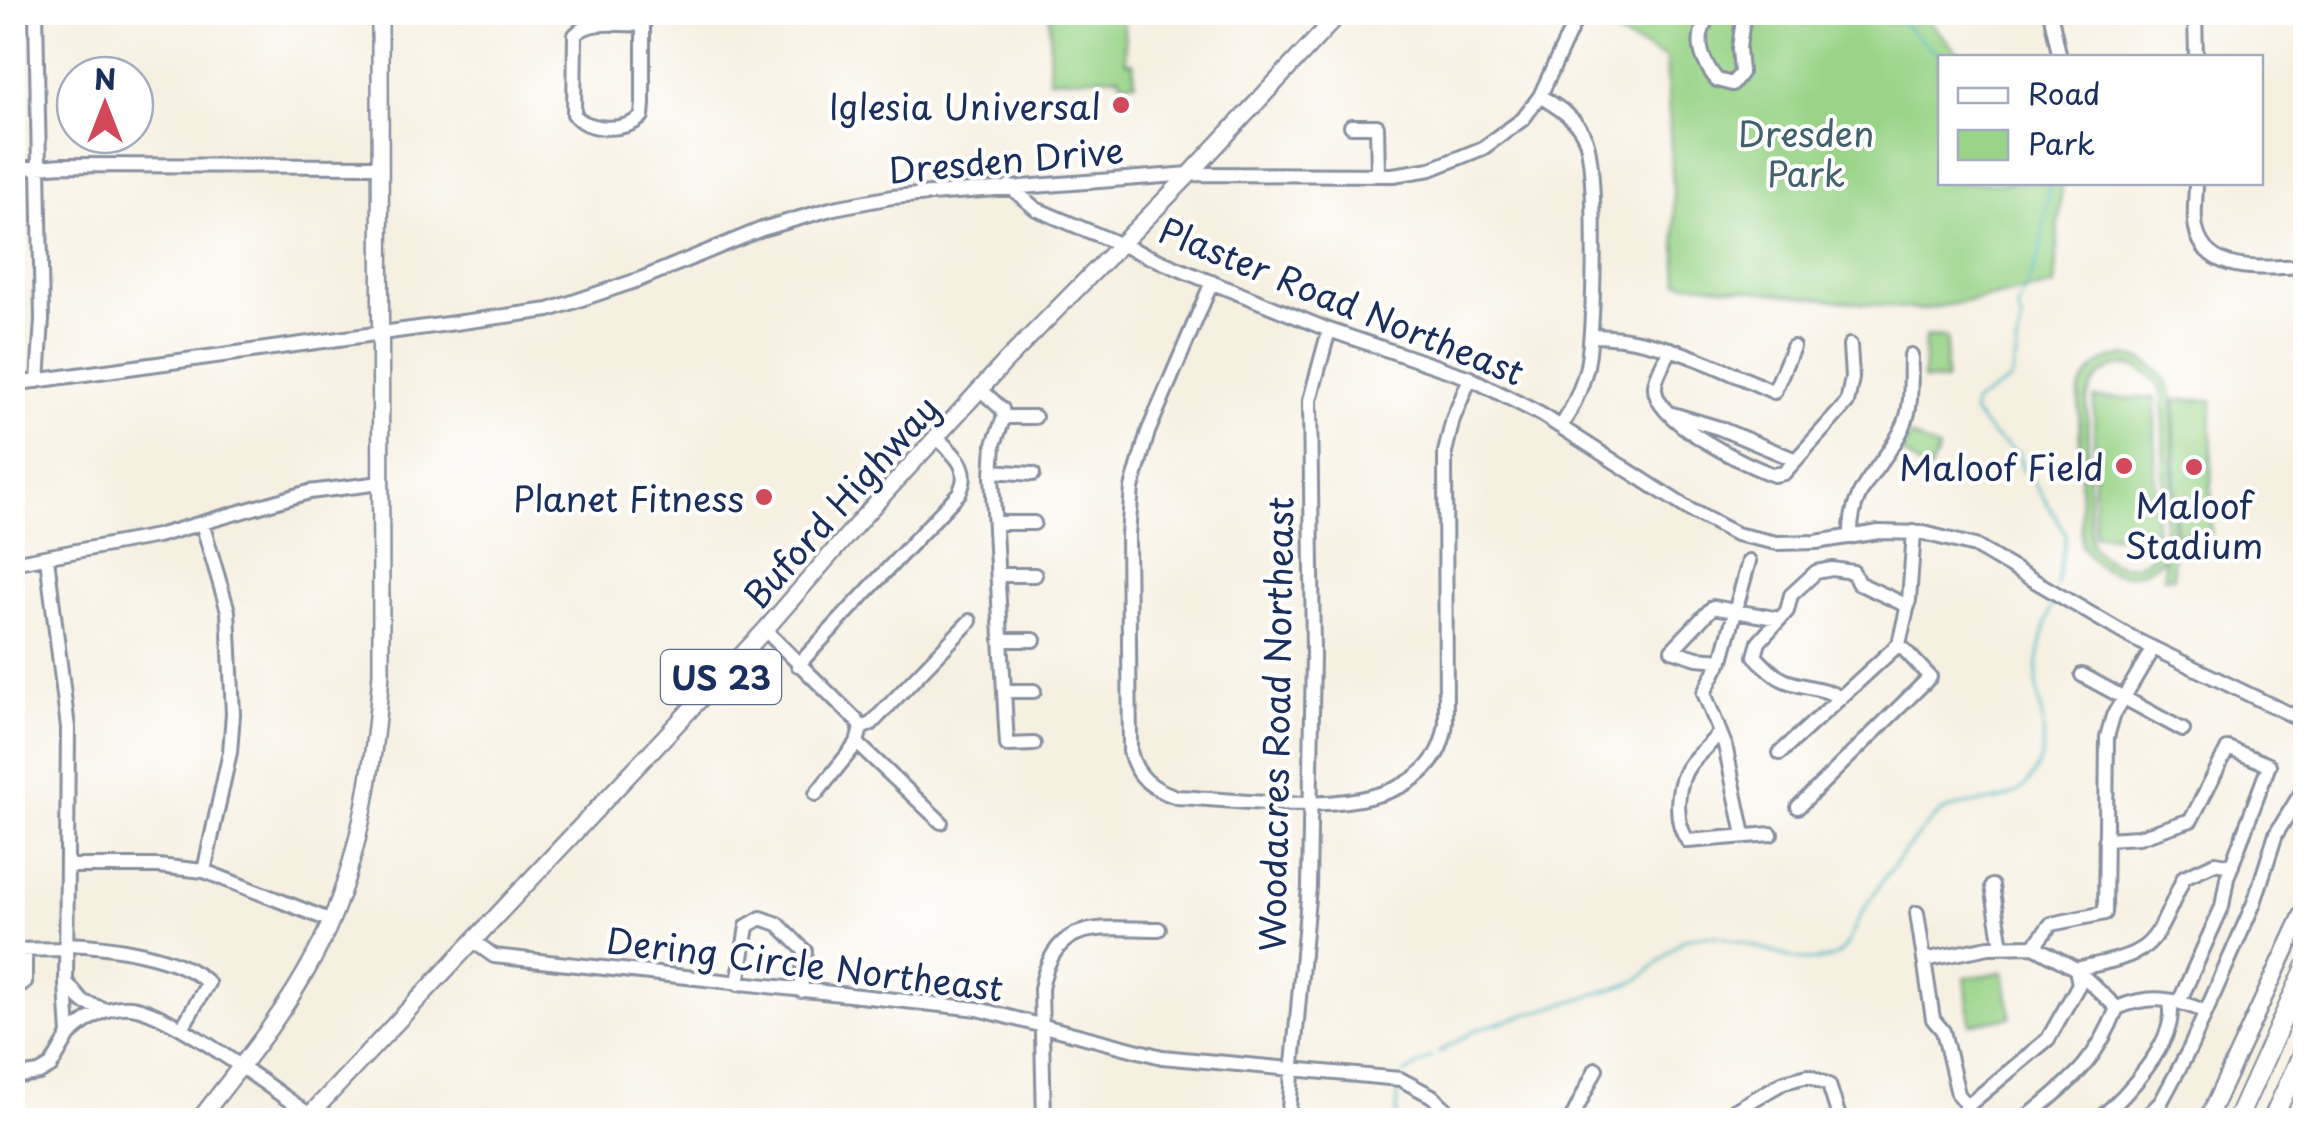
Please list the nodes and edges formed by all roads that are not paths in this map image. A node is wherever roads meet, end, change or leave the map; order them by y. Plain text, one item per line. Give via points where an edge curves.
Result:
1 (36, 12) edge
2 (380, 12) edge
3 (1340, 12) edge
4 (1579, 12) edge
5 (1712, 12) edge
6 (1744, 12) edge
7 (2050, 12) edge
8 (2196, 12) edge
9 (643, 19) edge
10 (2059, 55) edge
11 (2196, 55) edge
12 (1540, 96) junction
13 (1351, 126) dead end
14 (40, 166) junction
15 (379, 166) junction
16 (12, 169) edge
17 (1190, 174) junction
18 (1378, 175) junction
19 (2196, 185) edge
20 (1009, 186) junction
21 (1122, 244) junction
22 (2306, 266) edge
23 (1212, 282) junction
24 (1329, 330) junction
25 (380, 334) junction
26 (1591, 336) junction
27 (1850, 345) dead end
28 (1793, 346) dead end
29 (1671, 349) junction
30 (1911, 354) dead end
31 (1470, 378) junction
32 (38, 381) junction
33 (12, 384) edge
34 (980, 390) junction
35 (1670, 414) junction
36 (1004, 417) junction
37 (1035, 417) dead end
38 (1561, 426) junction
39 (936, 437) junction
40 (1796, 460) junction
41 (992, 471) junction
42 (1033, 474) dead end
43 (382, 483) junction
44 (202, 523) junction
45 (1034, 523) dead end
46 (996, 524) junction
47 (1914, 532) junction
48 (1851, 536) junction
49 (47, 558) junction
50 (1749, 560) dead end
51 (12, 563) edge
52 (998, 575) junction
53 (1035, 575) dead end
54 (1908, 606) junction
55 (1735, 610) junction
56 (1780, 619) junction
57 (970, 621) dead end
58 (765, 630) junction
59 (1002, 640) junction
60 (1034, 640) dead end
61 (1899, 644) junction
62 (2153, 648) junction
63 (1722, 660) junction
64 (798, 665) junction
65 (2082, 675) dead end
66 (1004, 690) junction
67 (1034, 691) dead end
68 (1840, 698) junction
69 (2124, 698) junction
70 (2306, 722) edge
71 (861, 728) junction
72 (2183, 730) dead end
73 (1720, 732) junction
74 (856, 743) junction
75 (1034, 744) dead end
76 (1780, 753) dead end
77 (2306, 786) edge
78 (816, 794) dead end
79 (1311, 803) junction
80 (1798, 807) dead end
81 (941, 822) dead end
82 (1771, 834) dead end
83 (1744, 835) junction
84 (2105, 839) junction
85 (68, 866) junction
86 (2232, 866) junction
87 (204, 871) junction
88 (1992, 886) dead end
89 (2306, 906) edge
90 (1917, 913) dead end
91 (329, 920) junction
92 (1159, 929) dead end
93 (473, 941) junction
94 (2002, 946) junction
95 (2034, 946) junction
96 (66, 947) junction
97 (19, 950) edge
98 (1924, 960) junction
99 (2306, 966) edge
100 (2076, 970) junction
101 (66, 980) junction
102 (738, 984) junction
103 (12, 990) edge
104 (801, 991) junction
105 (2180, 1000) junction
106 (2117, 1008) junction
107 (109, 1010) junction
108 (2206, 1012) junction
109 (1040, 1025) junction
110 (182, 1028) junction
111 (70, 1035) junction
112 (2306, 1046) edge
113 (240, 1068) junction
114 (1596, 1069) dead end
115 (1292, 1070) junction
116 (12, 1077) edge
117 (1966, 1107) junction
118 (308, 1118) edge
119 (199, 1120) edge
120 (1044, 1120) edge
121 (1288, 1120) edge
122 (1446, 1120) edge
123 (1571, 1120) edge
124 (1718, 1120) edge
125 (1840, 1120) edge
126 (1978, 1120) edge
127 (2024, 1120) edge
128 (2098, 1120) edge
129 (2143, 1120) edge
130 (2207, 1120) edge
131 (2237, 1120) edge
132 (2272, 1120) edge

1 - 14 street
2 - 15 main road
3 - 17 main road, Buford Highway / US 23
4 - 12 street, Dresden Drive
5 - 6 street via 1701,28 1701,56 1717,80 1732,84 1741,73
7 - 10 street
8 - 11 street
9 - 9 street via 642,116 628,126 578,120 575,34 581,27
12 - 18 street, Dresden Drive via 1523,119 1483,148 1439,167
12 - 26 street via 1577,125 1589,149
13 - 18 street via 1378,126
14 - 15 street
14 - 16 street
14 - 32 street
15 - 25 main road
17 - 18 street, Dresden Drive
17 - 20 street, Dresden Drive
17 - 21 main road, Buford Highway / US 23
19 - 22 street via 2195,222 2216,259 2240,267
20 - 21 street, Plaster Road Northeast via 1036,209
20 - 25 street, Dresden Drive via 834,208 580,302
21 - 23 street, Plaster Road Northeast
21 - 34 main road, Buford Highway / US 23
23 - 24 street, Plaster Road Northeast
23 - 79 street via 1148,432 1132,488 1130,751 1134,768 1152,787 1177,798
24 - 31 street, Plaster Road Northeast
24 - 79 street, Woodacres Road Northeast via 1310,400
25 - 32 street, Dresden Drive
25 - 43 main road
26 - 29 street
26 - 38 street via 1581,387
27 - 40 street via 1847,403
28 - 29 street via 1774,392
29 - 35 street via 1655,385
30 - 48 street via 1908,413 1852,506
31 - 38 street, Plaster Road Northeast
31 - 79 street via 1445,452 1445,740 1408,784 1363,800
32 - 33 street, Dresden Drive
34 - 36 street
34 - 39 main road, Buford Highway / US 23
35 - 40 street
35 - 40 street via 1694,435 1774,475
36 - 37 street
36 - 41 street
38 - 48 street, Plaster Road Northeast via 1745,537 1777,543
39 - 58 main road, Buford Highway / US 23
39 - 64 street via 964,465 959,494
41 - 42 street
41 - 46 street
43 - 44 street via 280,499
43 - 91 main road via 378,710 354,846
44 - 49 street
44 - 87 street via 228,611 234,714
45 - 46 street
46 - 52 street
47 - 48 street, Plaster Road Northeast
47 - 54 street
47 - 62 street, Plaster Road Northeast via 1975,546
49 - 51 street
49 - 85 street via 68,728
50 - 55 street
52 - 53 street
52 - 59 street
54 - 56 street via 1858,583 1853,572 1823,569 1791,595
54 - 61 street
55 - 56 street
55 - 63 street
55 - 63 street via 1713,607 1672,650
56 - 68 street via 1755,656 1785,681
57 - 71 street
58 - 64 street
58 - 93 main road, Buford Highway / US 23
59 - 60 street
59 - 66 street
61 - 68 street
61 - 80 street via 1930,678
62 - 69 street
62 - 70 street, Plaster Road Northeast
63 - 73 street via 1704,694
64 - 71 street
65 - 69 street
66 - 67 street
66 - 75 street via 1007,745
68 - 76 street
69 - 72 street
69 - 84 street via 2107,738
71 - 74 street
73 - 83 street
73 - 83 street via 1682,779 1679,819 1688,841
74 - 78 street
74 - 81 street
77 - 108 street via 2276,834
79 - 115 street, Woodacres Road Northeast
82 - 83 street
84 - 86 street via 2138,837 2191,820 2228,748 2268,765
84 - 95 street via 2106,913 2051,924
85 - 87 street
85 - 96 street
86 - 100 street via 2214,863 2184,877 2157,936 2141,952
86 - 105 street via 2222,907
87 - 91 street
88 - 94 street
89 - 130 main road
90 - 98 street
91 - 113 main road via 307,971
92 - 109 street via 1070,935 1043,975
93 - 102 street, Dering Circle Northeast via 494,956
93 - 118 main road, Buford Highway / US 23
94 - 95 street
94 - 98 street
95 - 100 street
96 - 97 street
96 - 101 street
96 - 110 street via 103,945 213,978
97 - 103 street via 24,982
98 - 117 street via 1933,1020 1943,1031
99 - 131 highway
100 - 106 street
100 - 117 street via 2080,984 2048,1040
101 - 107 street via 83,1002
101 - 111 street
102 - 104 street, Dering Circle Northeast
102 - 104 street via 747,926 761,918 778,924 805,951
104 - 109 street, Dering Circle Northeast via 978,1009
105 - 106 street via 2137,1000
105 - 108 street
105 - 128 street via 2170,1003 2173,1014 2147,1070
106 - 127 street via 2087,1066
107 - 110 street via 131,1007
107 - 111 street
108 - 129 street via 2171,1085
109 - 115 street via 1162,1057
109 - 120 street, Dering Circle Northeast
110 - 113 street
111 - 116 street via 51,1066
112 - 132 highway
113 - 118 street
113 - 119 main road
114 - 123 street
115 - 121 street, Woodacres Road Northeast
115 - 122 street via 1400,1080 1432,1096 1446,1110
117 - 126 street
124 - 125 street via 1784,1082 1808,1076 1829,1085

